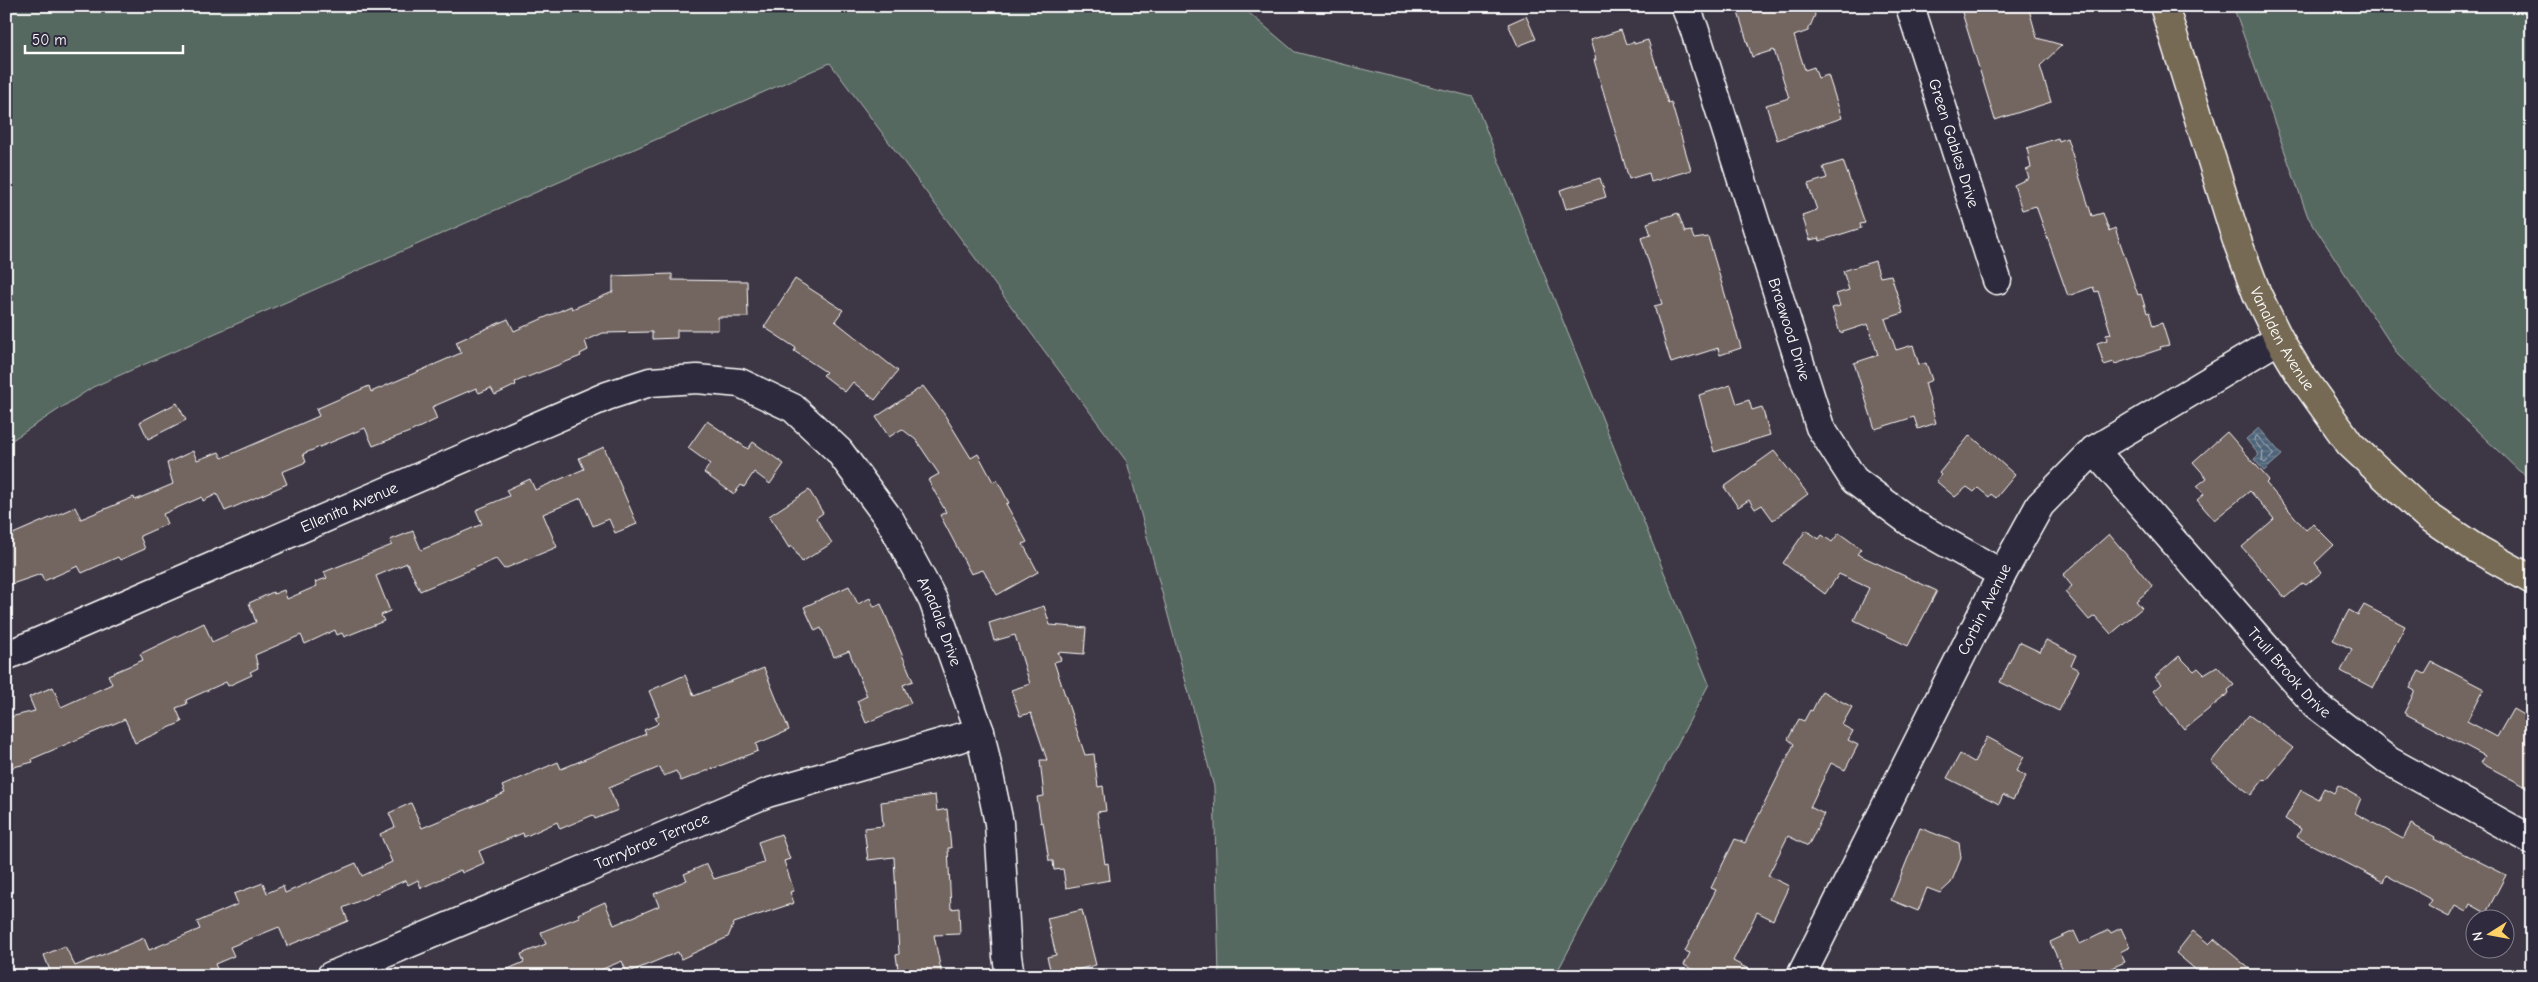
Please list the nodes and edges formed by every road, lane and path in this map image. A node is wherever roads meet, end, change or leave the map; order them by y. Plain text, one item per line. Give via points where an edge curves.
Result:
1 (1685, 6) edge
2 (1910, 6) edge
3 (2164, 6) edge
4 (1997, 280) dead end
5 (2279, 339) junction
6 (697, 379) joint
7 (2094, 450) junction
8 (2002, 574) junction
9 (2532, 580) edge
10 (6, 656) edge
11 (980, 732) junction
12 (2532, 840) edge
13 (330, 976) edge
14 (1010, 976) edge
15 (1801, 976) edge

1 - 8 street, Braewood Drive via 1820,427 1854,480 1913,524
2 - 4 street, Green Gables Drive
3 - 5 main road, Vanalden Avenue via 2236,238 2257,294
5 - 7 street, Corbin Avenue
5 - 9 main road, Vanalden Avenue via 2350,444 2426,515 2475,548
6 - 10 street, Ellenita Avenue via 650,382 606,396
6 - 11 street, Anadale Drive via 740,383 793,408 839,450 890,520 933,600
7 - 8 street, Corbin Avenue via 2040,505
7 - 12 street, Trull Brook Drive via 2316,705 2389,761
8 - 15 street, Corbin Avenue
11 - 13 street, Tarrybrae Terrace via 766,793
11 - 14 street, Anadale Drive via 999,823

